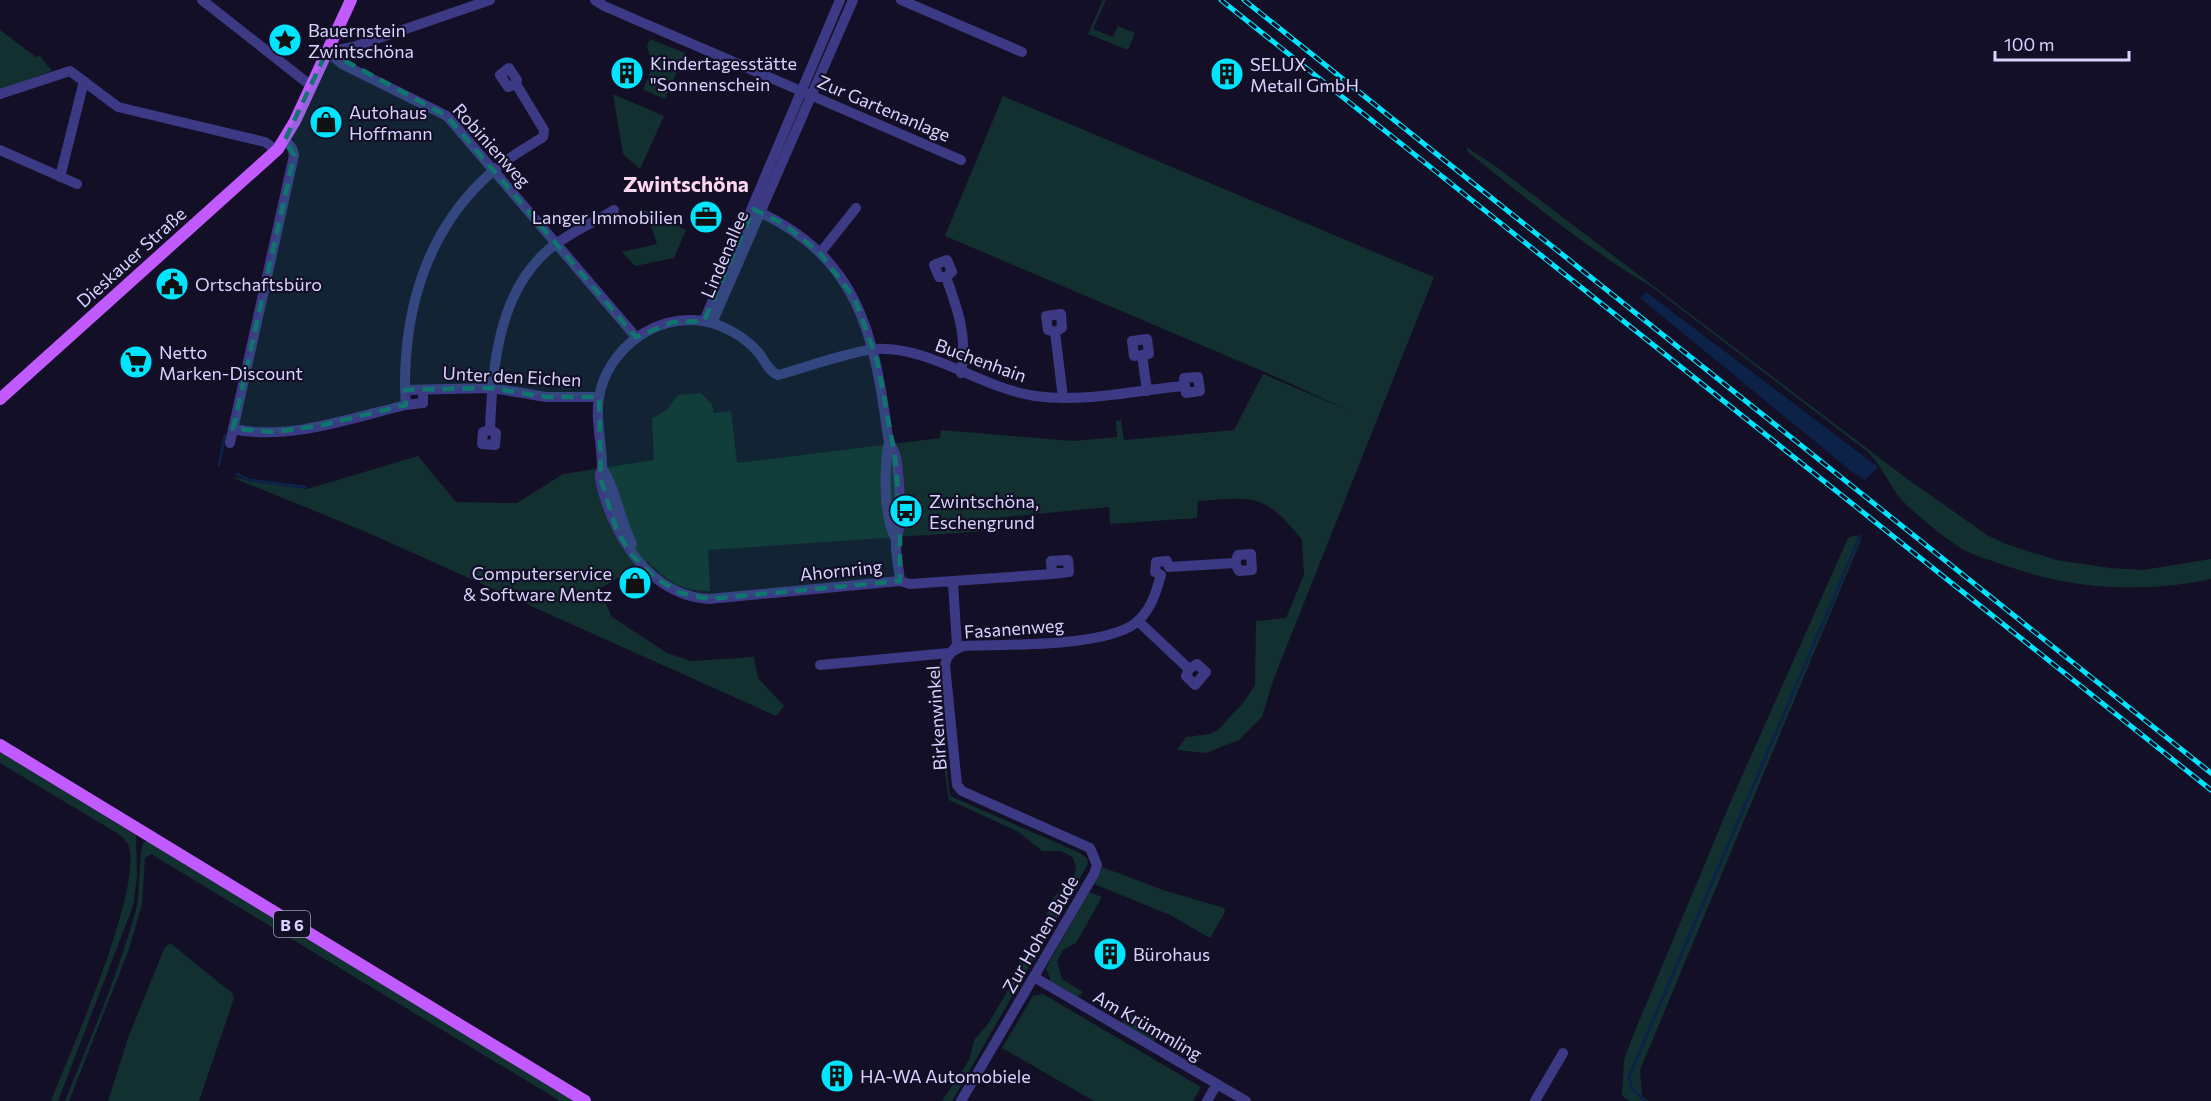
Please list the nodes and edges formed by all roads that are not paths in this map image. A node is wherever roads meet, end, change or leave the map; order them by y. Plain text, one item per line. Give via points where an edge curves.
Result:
1 (202, 0) edge
2 (351, 0) edge
3 (490, 0) edge
4 (595, 0) edge
5 (840, 0) edge
6 (853, 0) edge
7 (901, 0) edge
8 (328, 49) junction
9 (1022, 52) dead end
10 (84, 81) junction
11 (516, 84) dead end
12 (310, 85) junction
13 (807, 93) junction
14 (0, 94) edge
15 (281, 145) junction
16 (0, 150) edge
17 (961, 159) dead end
18 (494, 170) junction
19 (60, 177) junction
20 (77, 184) dead end
21 (856, 208) dead end
22 (614, 210) dead end
23 (756, 210) junction
24 (557, 243) junction
25 (820, 253) junction
26 (946, 277) dead end
27 (708, 322) junction
28 (1055, 333) dead end
29 (636, 337) junction
30 (874, 349) junction
31 (1142, 355) dead end
32 (962, 373) junction
33 (1185, 386) dead end
34 (492, 388) junction
35 (405, 390) junction
36 (423, 390) junction
37 (1147, 391) junction
38 (599, 397) junction
39 (1063, 398) junction
40 (0, 399) edge
41 (406, 405) junction
42 (233, 429) junction
43 (490, 430) dead end
44 (230, 443) dead end
45 (1156, 562) dead end
46 (1235, 563) dead end
47 (1165, 571) junction
48 (1052, 574) dead end
49 (900, 581) junction
50 (949, 582) junction
51 (1138, 621) junction
52 (952, 652) junction
53 (820, 665) dead end
54 (1189, 669) dead end
55 (0, 745) edge
56 (957, 785) joint
57 (1034, 977) junction
58 (1563, 1053) dead end
59 (1217, 1084) junction
60 (585, 1101) edge
61 (961, 1101) edge
62 (1207, 1101) edge
63 (1246, 1101) edge
64 (1535, 1101) edge

1 - 12 street
2 - 8 main road
3 - 8 street via 353,47
4 - 13 street, Zur Gartenanlage
5 - 13 street, Lindenallee
6 - 13 street, Lindenallee
7 - 9 street
8 - 12 main road
8 - 18 street, Robinienweg via 342,64 447,116
10 - 14 street via 66,70
10 - 15 street via 118,107
10 - 19 street
11 - 18 street via 539,120 543,137
12 - 15 main road
13 - 17 street, Zur Gartenanlage
13 - 23 street, Lindenallee
15 - 40 main road, Dieskauer Straße
15 - 42 street via 294,155
16 - 19 street
18 - 24 street, Robinienweg
18 - 35 street via 456,213 422,275 408,330
19 - 20 street
21 - 25 street
22 - 24 street
23 - 25 street via 784,224
23 - 27 street, Lindenallee
24 - 29 street, Robinienweg
24 - 34 street via 529,270 515,294 499,344
25 - 30 street via 855,299
26 - 32 street via 964,335
27 - 29 street, Ahornring via 673,322 655,326
27 - 30 street, Ahornring via 745,340 778,375
28 - 39 street
29 - 38 street, Ahornring via 612,365
30 - 32 street, Buchenhain via 899,350
30 - 49 street via 889,442 895,456
31 - 37 street
32 - 39 street, Buchenhain via 1016,393
33 - 37 street, Buchenhain
34 - 36 street, Unter den Eichen
34 - 38 street, Unter den Eichen via 546,397
34 - 43 street
35 - 36 street, Unter den Eichen
35 - 41 street
36 - 41 street, Unter den Eichen via 423,403
37 - 39 street, Buchenhain
38 - 49 street, Ahornring via 601,480 617,531 631,554 655,578 680,593 709,599
41 - 42 street, Unter den Eichen via 319,426 274,432
42 - 44 street
45 - 47 street via 1155,572
46 - 47 street
47 - 51 street, Fasanenweg via 1151,605
48 - 50 street, Ahornring
49 - 50 street, Ahornring
50 - 52 street, Birkenwinkel via 957,643
51 - 52 street, Fasanenweg via 1122,632 1097,639 963,646
51 - 54 street
52 - 53 street, Fasanenweg
52 - 56 street, Birkenwinkel via 945,665
55 - 60 main road, B 6
56 - 57 street, Zur Hohen Bude via 962,791 1080,842 1095,857 1094,874
57 - 59 street, Am Krümmling
57 - 61 street, Zur Hohen Bude
58 - 64 street
59 - 62 street
59 - 63 street, Am Krümmling

